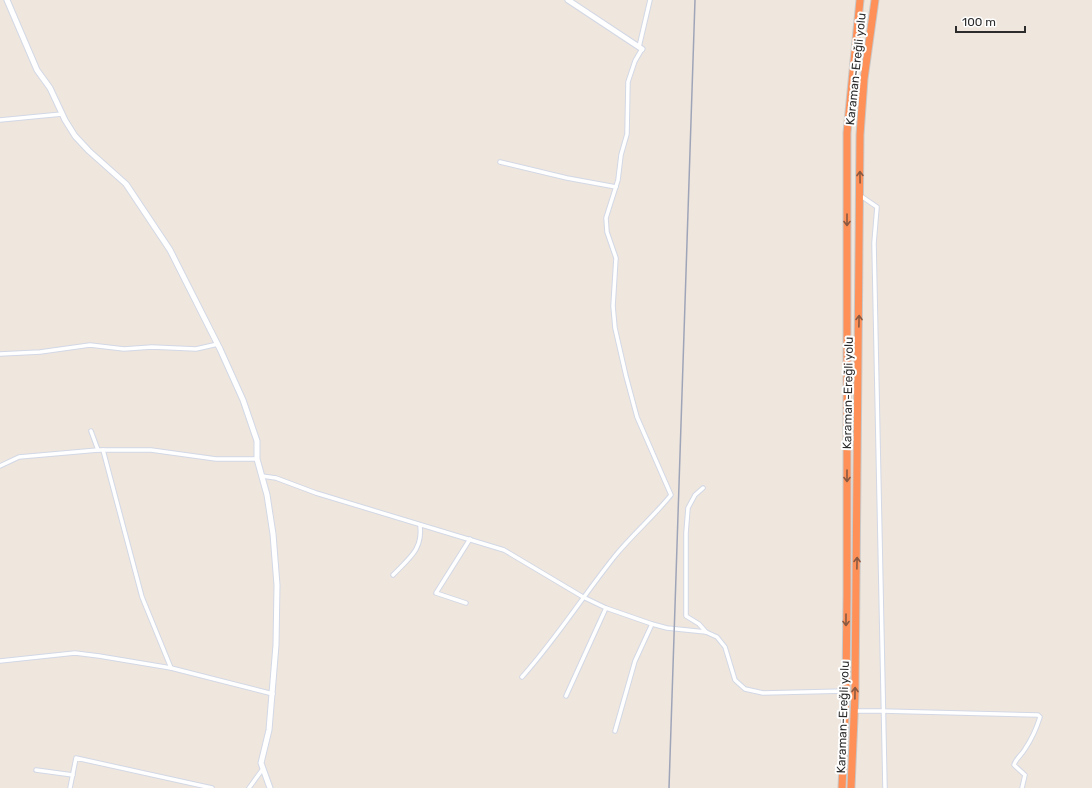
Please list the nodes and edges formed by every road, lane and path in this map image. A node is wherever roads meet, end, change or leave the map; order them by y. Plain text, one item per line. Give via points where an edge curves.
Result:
1 (7, 0) edge
2 (568, 0) edge
3 (650, 0) edge
4 (860, 0) edge
5 (875, 0) edge
6 (640, 48) junction
7 (62, 114) junction
8 (0, 120) edge
9 (500, 162) dead end
10 (616, 187) junction
11 (861, 196) junction
12 (218, 344) junction
13 (0, 354) edge
14 (91, 431) dead end
15 (100, 450) junction
16 (257, 459) junction
17 (0, 466) edge
18 (262, 476) junction
19 (703, 488) dead end
20 (420, 525) junction
21 (470, 539) junction
22 (393, 575) dead end
23 (583, 597) junction
24 (466, 603) dead end
25 (606, 608) junction
26 (652, 624) junction
27 (706, 632) junction
28 (0, 660) edge
29 (171, 668) junction
30 (522, 677) dead end
31 (846, 691) junction
32 (273, 694) junction
33 (566, 696) dead end
34 (882, 711) junction
35 (855, 712) junction
36 (615, 731) dead end
37 (36, 770) dead end
38 (262, 770) junction
39 (72, 775) junction
40 (70, 788) edge
41 (212, 788) edge
42 (249, 788) edge
43 (270, 788) edge
44 (842, 788) edge
45 (851, 788) edge
46 (884, 788) edge
47 (1022, 788) edge

1 - 7 street via 37,70 50,88
2 - 6 street
3 - 6 street
4 -> 31 highway, Karaman-Ereğli yolu via 847,133
11 -> 5 highway, Karaman-Ereğli yolu via 860,136 864,79
6 - 10 street via 628,82 627,134
7 - 8 street
7 - 12 street via 75,136 89,152 126,184 150,218 170,250
9 - 10 street
10 - 23 street via 606,218 607,232 616,258 613,306 615,328 637,417 671,495 639,528
11 - 34 street via 877,208 874,243
35 -> 11 highway, Karaman-Ereğli yolu
12 - 13 street via 196,349 124,349 90,345
12 - 16 street via 243,400 257,441
14 - 15 street
15 - 16 street via 151,450 216,459
15 - 17 street via 24,456
15 - 29 street via 142,596
16 - 18 street
18 - 20 street via 276,478
18 - 32 street via 273,534 277,585
19 - 27 street via 695,495 688,508 686,616
20 - 21 street
20 - 22 street via 419,545
21 - 23 street via 504,550
21 - 24 street via 436,593
23 - 25 street
23 - 30 street via 548,648
25 - 26 street
25 - 33 street
26 - 27 street
26 - 36 street via 635,661
27 - 31 street via 717,637 725,647 735,680 745,689 763,693
28 - 29 street via 75,653
29 - 32 street
31 - 44 highway, Karaman-Ereğli yolu
32 - 38 street via 270,730 261,763
34 - 35 street
34 - 46 street
34 - 47 street via 1038,715 1040,717 1030,741 1014,765 1025,775
35 - 45 highway, Karaman-Ereğli yolu
37 - 39 street
38 - 42 street
38 - 43 street
39 - 40 street
39 - 41 street via 76,758

